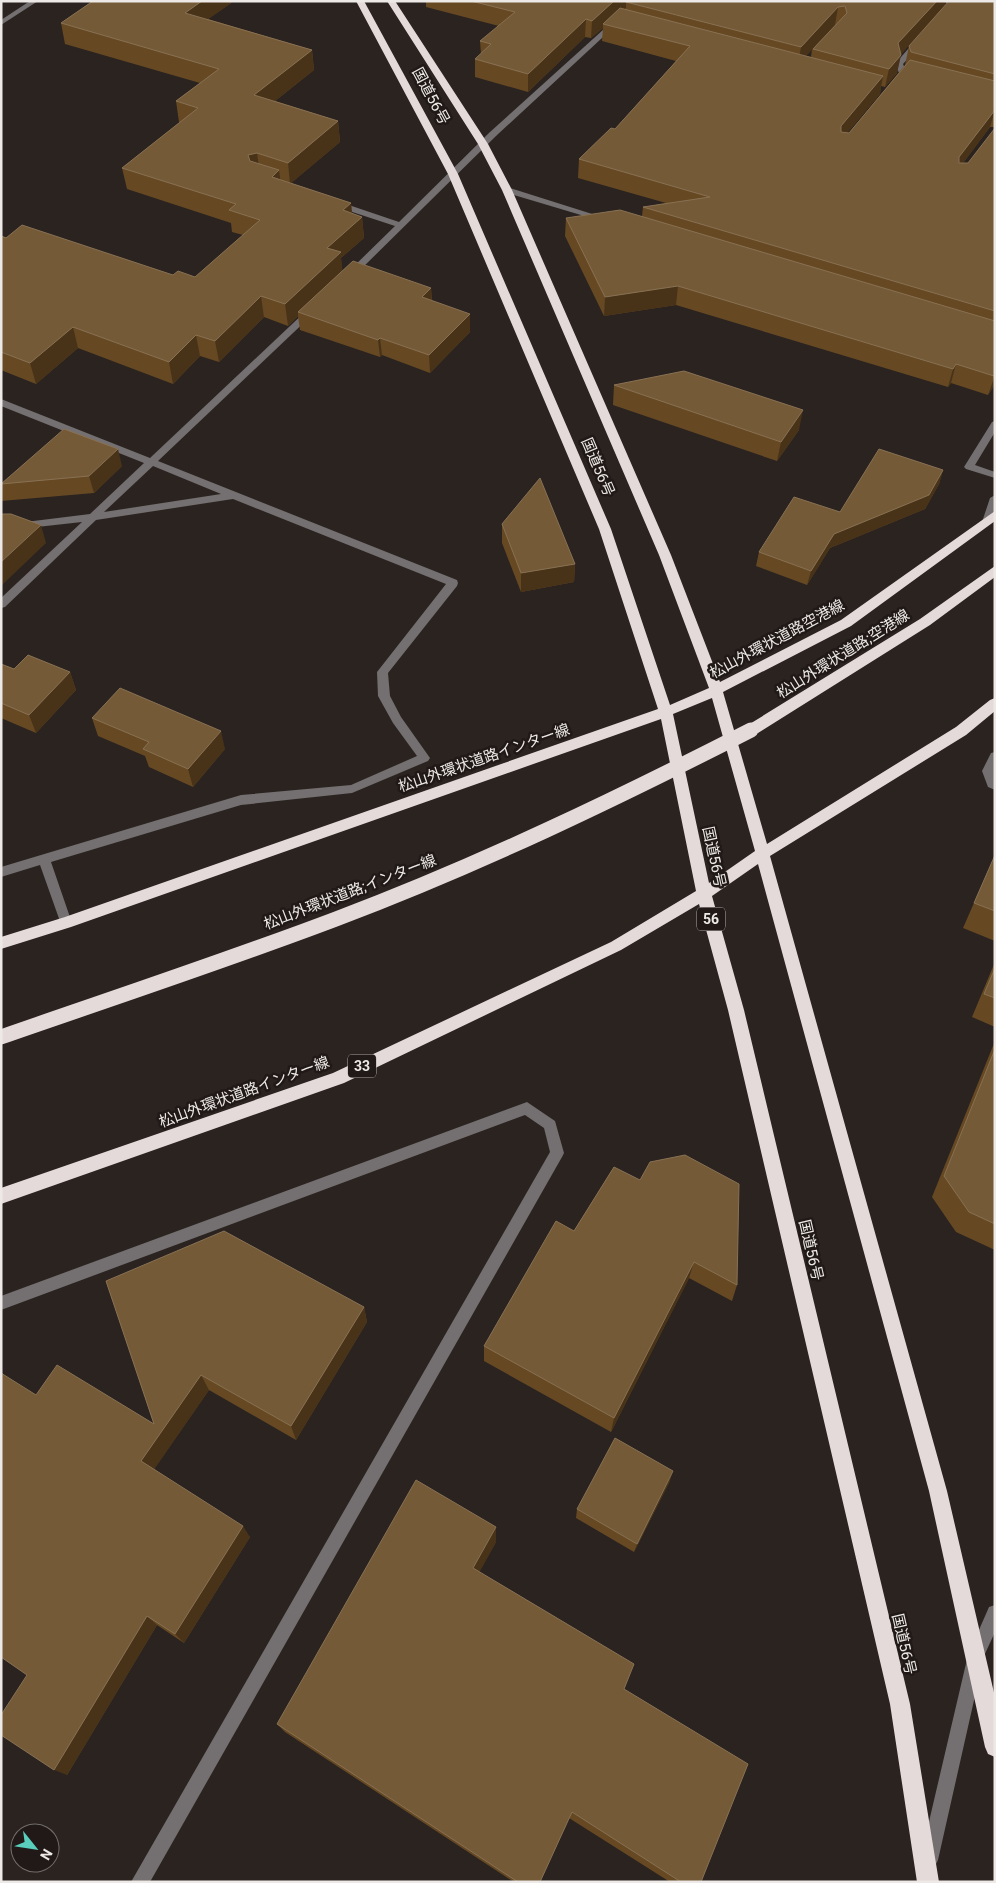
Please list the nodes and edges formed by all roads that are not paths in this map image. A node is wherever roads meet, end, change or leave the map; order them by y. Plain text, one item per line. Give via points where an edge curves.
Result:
1 (35, 1) edge
2 (360, 1) edge
3 (391, 1) edge
4 (640, 1) edge
5 (942, 1) edge
6 (952, 4) junction
7 (968, 4) edge
8 (946, 10) edge
9 (995, 14) edge
10 (1, 23) edge
11 (923, 37) edge
12 (913, 75) edge
13 (483, 144) junction
14 (453, 174) junction
15 (507, 190) junction
16 (328, 201) edge
17 (609, 221) edge
18 (401, 225) junction
19 (346, 279) edge
20 (317, 306) edge
21 (1, 402) edge
22 (995, 424) edge
23 (153, 462) junction
24 (995, 475) edge
25 (237, 495) junction
26 (995, 498) edge
27 (94, 517) junction
28 (991, 518) edge
29 (1, 528) edge
30 (995, 570) edge
31 (1, 604) edge
32 (716, 690) junction
33 (995, 703) edge
34 (666, 712) junction
35 (702, 756) joint
36 (995, 756) edge
37 (995, 786) edge
38 (762, 854) junction
39 (44, 860) junction
40 (1, 872) edge
41 (704, 894) junction
42 (66, 923) junction
43 (1, 943) edge
44 (1, 1037) edge
45 (1, 1196) edge
46 (1, 1303) edge
47 (995, 1613) edge
48 (976, 1655) junction
49 (995, 1747) edge
50 (926, 1878) edge
51 (140, 1882) edge

1 - 10 street
2 - 14 highway, 国道56号 / 56
3 - 13 highway, 国道56号
4 - 13 street via 621,23
5 - 6 street
6 - 7 street
6 - 8 street
7 - 9 street
11 - 12 street via 899,64 901,76
13 - 14 street
13 - 15 highway, 国道56号
14 - 18 street
14 - 34 highway, 国道56号 / 56 via 606,529
15 - 17 street
15 - 32 highway, 国道56号 via 665,556
16 - 18 street
18 - 19 street
20 - 23 street
21 - 23 street
22 - 24 street via 969,467
23 - 25 street
23 - 27 street
25 - 27 street
25 - 39 street via 453,583 382,672 384,696 424,758 352,789 241,800
26 - 28 street
27 - 29 street
27 - 31 street
28 - 32 highway, 松山外環状道路空港線 via 846,623
30 - 35 highway, 松山外環状道路;空港線, bridge via 892,643 753,729
32 - 34 highway, 松山外環状道路空港線
32 - 38 highway, 国道56号
33 - 38 highway, 56 via 961,731
34 - 41 highway, 国道56号 / 56
34 - 42 highway, 松山外環状道路インター線
35 - 44 highway, 松山外環状道路;インター線, bridge via 495,854 336,919
36 - 37 street via 988,771
38 - 41 highway, 56
38 - 48 highway, 国道56号 via 938,1491
39 - 40 street
39 - 42 street
41 - 45 highway, 松山外環状道路インター線 / 33 via 616,946 338,1078
41 - 50 highway, 国道56号 / 56 via 736,1010 900,1704
42 - 43 highway, 松山外環状道路インター線
46 - 51 street via 527,1108 550,1125 557,1153
47 - 48 street
48 - 49 highway, 国道56号
48 - 50 street

